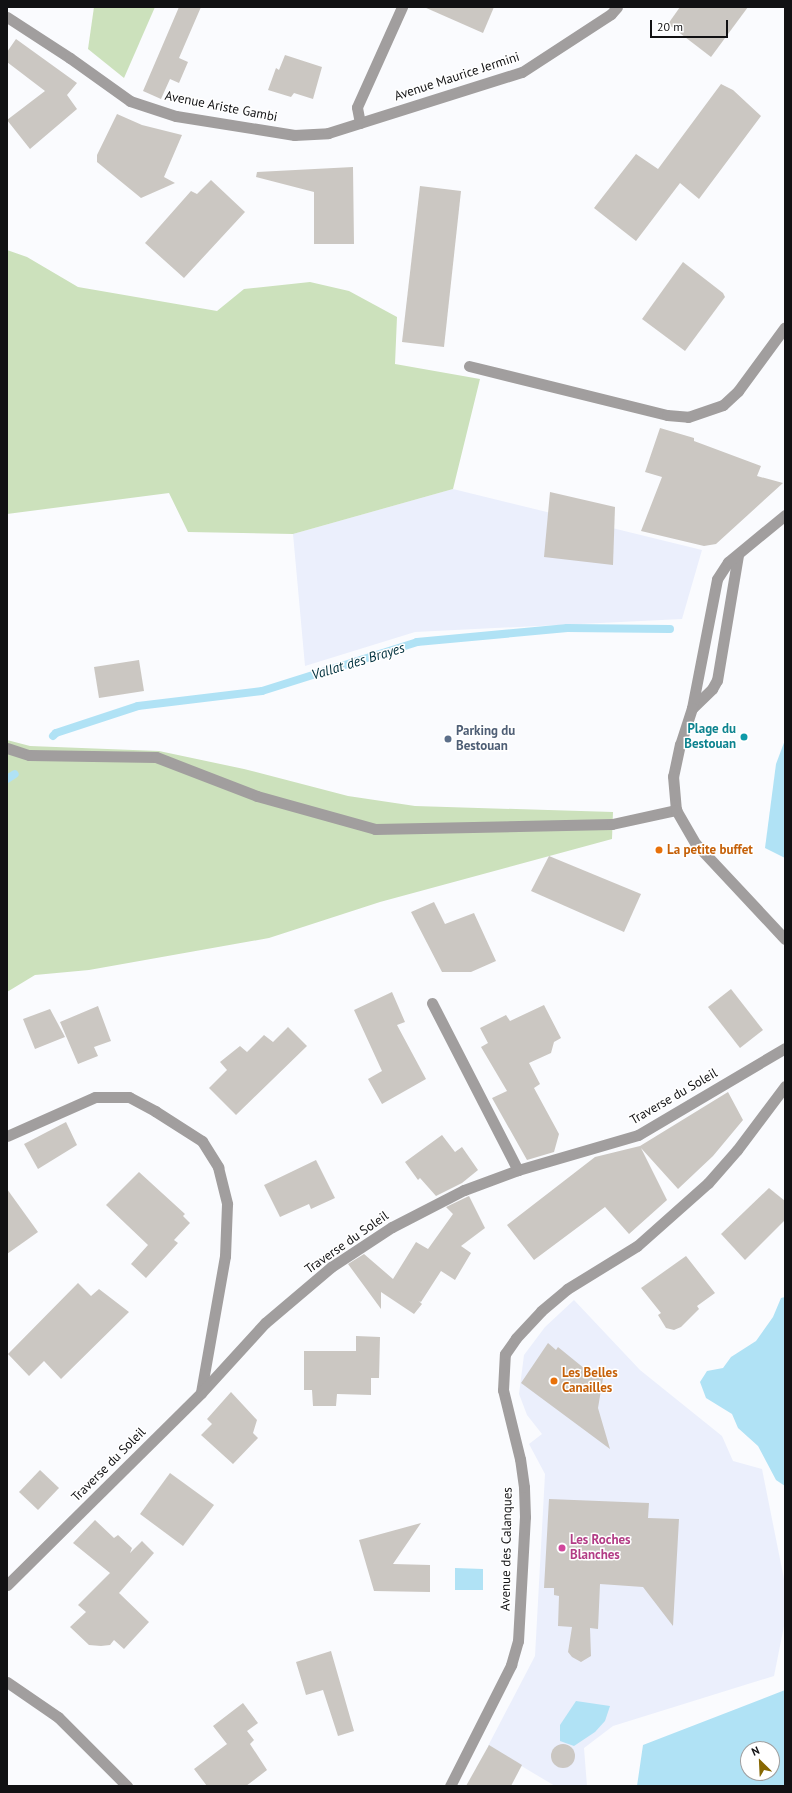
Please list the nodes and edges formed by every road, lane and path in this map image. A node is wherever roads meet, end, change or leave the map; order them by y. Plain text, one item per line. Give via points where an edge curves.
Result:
1 (402, 7) edge
2 (617, 7) edge
3 (7, 17) edge
4 (360, 123) junction
5 (785, 327) edge
6 (469, 366) dead end
7 (785, 515) edge
8 (738, 555) junction
9 (692, 708) junction
10 (7, 748) edge
11 (676, 810) junction
12 (785, 939) edge
13 (432, 1003) dead end
14 (785, 1048) edge
15 (785, 1086) edge
16 (7, 1136) edge
17 (518, 1170) junction
18 (201, 1393) junction
19 (7, 1585) edge
20 (7, 1682) edge
21 (127, 1786) edge
22 (450, 1786) edge

1 - 4 street via 358,107
2 - 4 street, Avenue Maurice Jermini via 611,14 522,72
3 - 4 street, Avenue Ariste Gambi via 130,101 176,116 294,135 328,133
5 - 6 street via 738,391 723,405 688,417 667,415
7 - 8 street
8 - 9 street via 721,570 717,579
8 - 9 street via 717,680 712,689
9 - 11 street via 673,776
10 - 11 street via 29,754 156,757 257,796 375,828 612,824
11 - 12 street via 696,844
13 - 17 street
14 - 17 street, Traverse du Soleil via 638,1135
15 - 22 street, Avenue des Calanques via 708,1183 637,1246 567,1289 540,1311 505,1354 503,1390 520,1459 524,1487 525,1517 518,1641 511,1665
16 - 18 street via 95,1097 129,1097 202,1141 218,1167 227,1204 225,1256
17 - 18 street, Traverse du Soleil via 464,1190 392,1227 330,1268 265,1323
18 - 19 street, Traverse du Soleil
20 - 21 street via 58,1717

